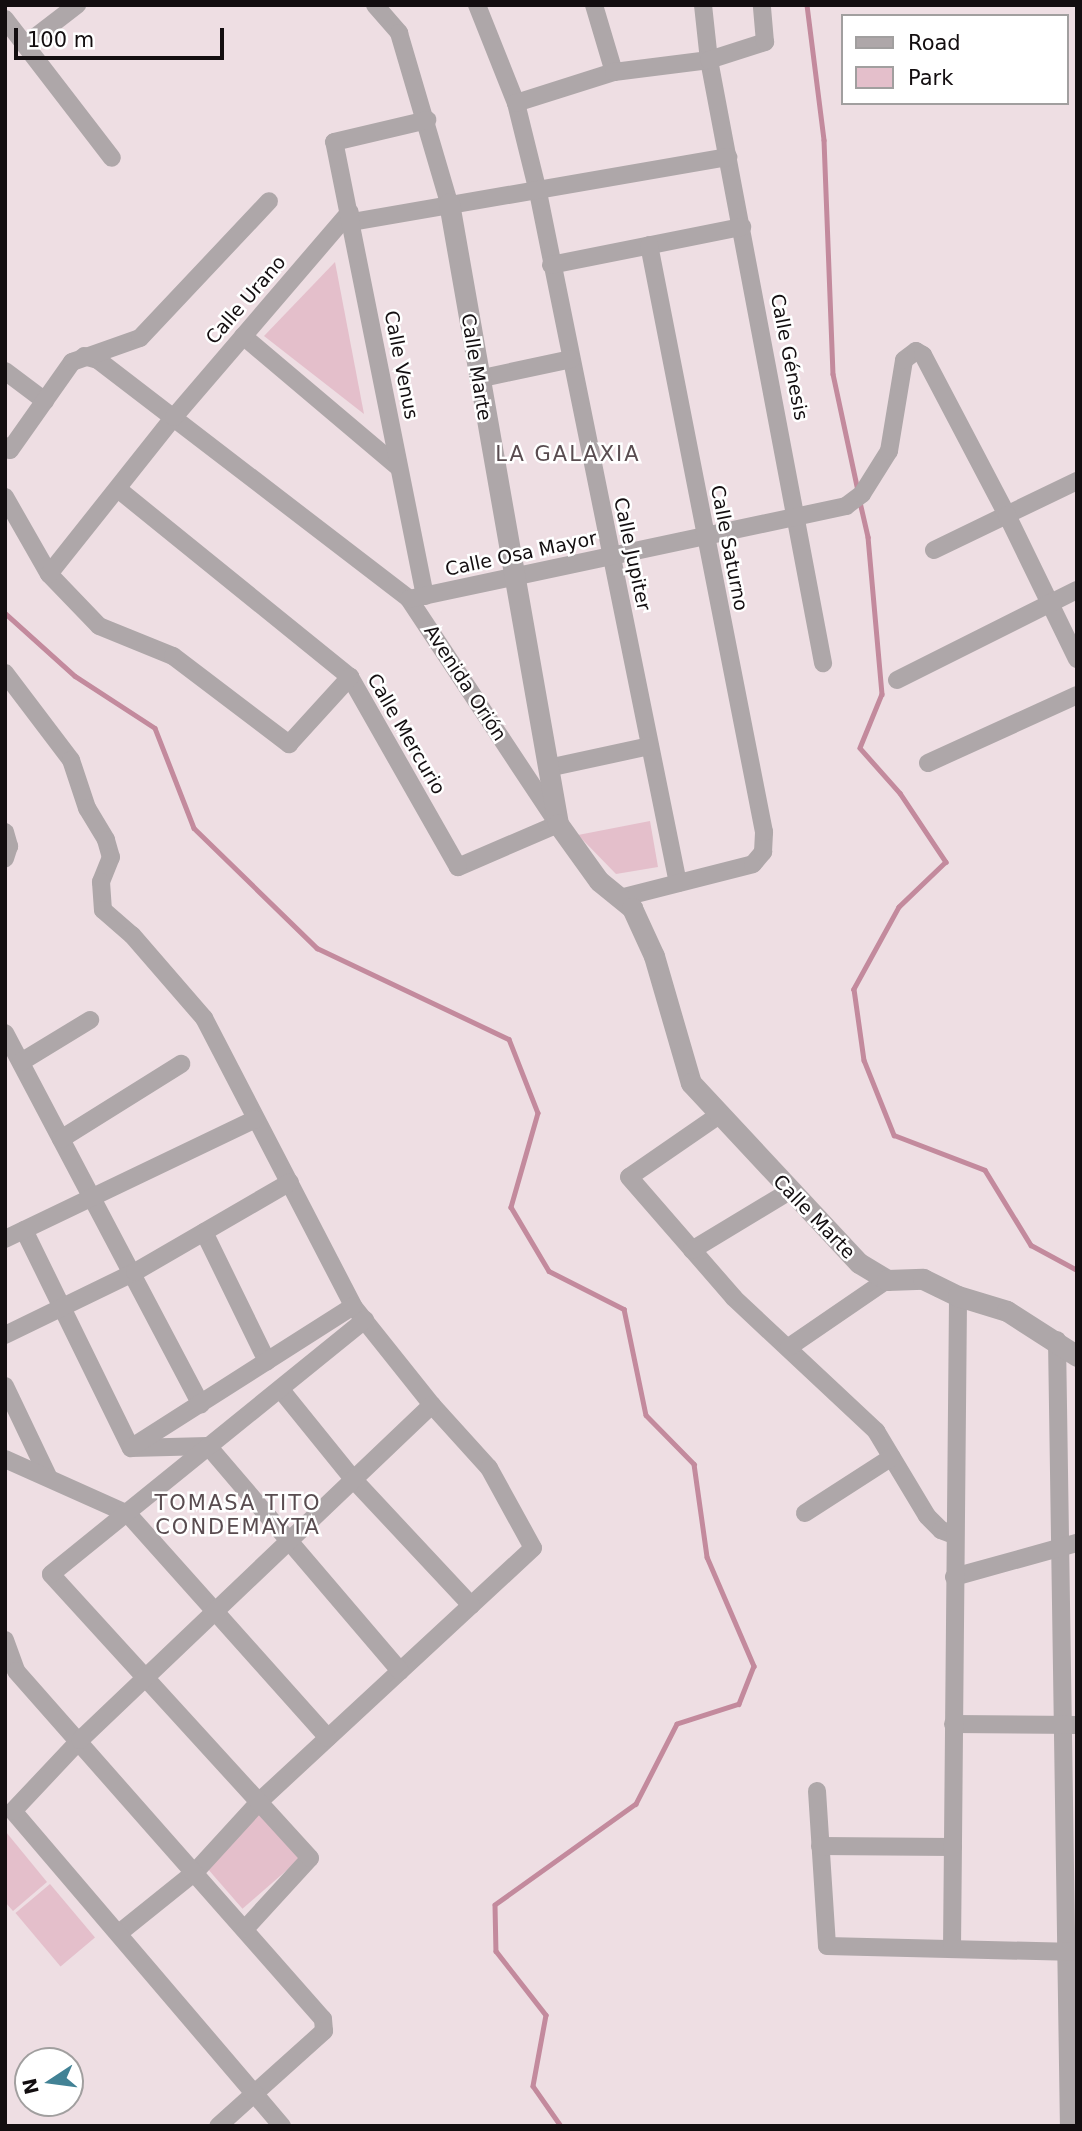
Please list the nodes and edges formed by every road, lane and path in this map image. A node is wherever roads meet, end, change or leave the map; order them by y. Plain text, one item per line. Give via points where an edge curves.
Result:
1 (77, 5) edge
2 (374, 5) edge
3 (477, 5) edge
4 (594, 5) edge
5 (703, 5) edge
6 (762, 5) edge
7 (5, 19) edge
8 (25, 45) junction
9 (709, 60) junction
10 (614, 72) junction
11 (516, 103) junction
12 (427, 120) junction
13 (728, 157) junction
14 (112, 158) dead end
15 (538, 192) junction
16 (269, 201) dead end
17 (449, 203) junction
18 (351, 217) junction
19 (742, 227) junction
20 (649, 245) junction
21 (551, 265) junction
22 (243, 336) junction
23 (84, 356) junction
24 (571, 359) junction
25 (5, 372) edge
26 (478, 379) junction
27 (45, 401) junction
28 (174, 417) junction
29 (7, 448) edge
30 (399, 468) junction
31 (1077, 481) edge
32 (118, 489) junction
33 (5, 497) edge
34 (1007, 515) junction
35 (798, 517) junction
36 (705, 537) junction
37 (934, 550) dead end
38 (612, 556) junction
39 (49, 574) junction
40 (511, 577) junction
41 (1077, 590) edge
42 (417, 597) junction
43 (1052, 602) junction
44 (1077, 659) edge
45 (822, 663) dead end
46 (5, 673) edge
47 (350, 677) junction
48 (897, 680) dead end
49 (1077, 695) edge
50 (650, 746) junction
51 (928, 763) dead end
52 (548, 768) junction
53 (558, 824) junction
54 (5, 832) edge
55 (5, 859) edge
56 (678, 883) junction
57 (620, 898) junction
58 (90, 1020) dead end
59 (5, 1033) edge
60 (21, 1062) junction
61 (181, 1064) dead end
62 (719, 1115) junction
63 (255, 1119) junction
64 (61, 1139) junction
65 (290, 1182) junction
66 (788, 1192) junction
67 (91, 1196) junction
68 (24, 1230) junction
69 (204, 1232) junction
70 (5, 1239) edge
71 (692, 1250) junction
72 (135, 1272) junction
73 (887, 1280) junction
74 (958, 1296) junction
75 (62, 1308) junction
76 (359, 1313) junction
77 (5, 1335) edge
78 (1057, 1340) junction
79 (789, 1347) junction
80 (1077, 1356) edge
81 (267, 1361) junction
82 (5, 1386) edge
83 (281, 1390) junction
84 (201, 1404) junction
85 (432, 1405) junction
86 (208, 1446) junction
87 (131, 1448) junction
88 (892, 1457) junction
89 (5, 1459) edge
90 (48, 1476) junction
91 (353, 1479) junction
92 (805, 1513) dead end
93 (128, 1514) junction
94 (954, 1535) junction
95 (286, 1542) junction
96 (1069, 1545) edge
97 (954, 1577) junction
98 (471, 1605) junction
99 (215, 1610) junction
100 (5, 1640) edge
101 (400, 1671) junction
102 (143, 1678) junction
103 (953, 1724) junction
104 (1070, 1725) edge
105 (328, 1738) junction
106 (80, 1740) junction
107 (817, 1791) dead end
108 (259, 1802) junction
109 (820, 1846) junction
110 (953, 1847) junction
111 (195, 1872) junction
112 (245, 1929) junction
113 (119, 1933) junction
114 (952, 1949) junction
115 (1072, 1952) edge
116 (253, 2095) junction
117 (218, 2126) edge
118 (282, 2126) edge
119 (1069, 2126) edge

1 - 8 street
2 - 12 street, Calle Marte via 399,33
3 - 11 street, Calle Jupiter
4 - 10 street
5 - 9 street, Calle Génesis
6 - 9 street via 765,42
7 - 8 street
8 - 14 street
9 - 10 street
9 - 13 street, Calle Génesis
10 - 11 street
11 - 15 street, Calle Jupiter
12 - 17 street, Calle Marte
12 - 18 street, Calle Venus via 334,142
13 - 15 street
13 - 19 street, Calle Génesis
15 - 17 street
15 - 21 street, Calle Jupiter
16 - 23 street via 140,338
17 - 18 street
17 - 26 street, Calle Marte
18 - 22 street, Calle Urano
18 - 30 street, Calle Venus
19 - 20 street
19 - 35 street, Calle Génesis
20 - 21 street
20 - 36 street, Calle Saturno
21 - 24 street, Calle Jupiter
22 - 28 street, Calle Urano
22 - 30 street
23 - 27 street via 72,362
23 - 28 street, Avenida Orión via 98,360
24 - 26 street
24 - 38 street, Calle Jupiter
25 - 27 street
26 - 40 street, Calle Marte
27 - 29 street
28 - 32 street, Calle Urano
28 - 42 street, Avenida Orión
30 - 42 street, Calle Venus
31 - 34 street
32 - 39 street, Calle Urano
32 - 47 street, Calle Mercurio
33 - 39 street
34 - 35 street, Calle Osa Mayor via 923,355 916,351 904,360 889,451 863,494 846,506
34 - 37 street
34 - 43 street
35 - 36 street, Calle Osa Mayor
35 - 45 street, Calle Génesis
36 - 38 street, Calle Osa Mayor
36 - 56 street, Calle Saturno via 764,831 760,860
38 - 40 street, Calle Osa Mayor
38 - 50 street, Calle Jupiter
39 - 47 street via 99,626 173,656 289,744
40 - 42 street, Calle Osa Mayor
40 - 52 street, Calle Marte
41 - 43 street
42 - 53 street, Avenida Orión
43 - 44 street
43 - 48 street
46 - 63 street via 71,760 87,808 106,840 111,857 101,882 103,910 132,935 204,1018
47 - 53 street, Calle Mercurio via 457,867
49 - 51 street
50 - 52 street
50 - 56 street, Calle Jupiter
52 - 53 street, Calle Marte
53 - 57 street, Avenida Orión via 599,881
54 - 55 street via 9,846
56 - 57 street
57 - 62 street, Avenida Orión via 632,908 654,956 691,1083
58 - 60 street
59 - 60 street
60 - 64 street
61 - 64 street
62 - 66 street, Calle Marte
62 - 71 street via 629,1177
63 - 65 street
63 - 67 street
64 - 67 street
65 - 69 street
65 - 76 street
66 - 71 street
66 - 73 street, Calle Marte via 859,1263
67 - 68 street
67 - 72 street
68 - 70 street
68 - 75 street
69 - 72 street
69 - 81 street
71 - 79 street via 734,1298
72 - 75 street
72 - 84 street
73 - 74 street via 923,1279
73 - 79 street
74 - 78 street via 1007,1311
74 - 94 street
75 - 77 street
75 - 87 street
76 - 81 street
76 - 83 street
76 - 85 street
78 - 80 street
78 - 96 street
79 - 88 street via 876,1431
81 - 84 street
82 - 90 street
83 - 86 street
83 - 91 street
84 - 87 street
85 - 91 street
85 - 98 street via 489,1468 533,1548
86 - 87 street
86 - 93 street
86 - 95 street
88 - 92 street
88 - 94 street via 927,1516
89 - 90 street
90 - 93 street
91 - 95 street
91 - 98 street
93 - 99 street
93 - 102 street via 51,1574
94 - 97 street
95 - 99 street
95 - 101 street
96 - 97 street
96 - 104 street
97 - 103 street
98 - 101 street
99 - 102 street
99 - 105 street
100 - 106 street via 16,1671
101 - 105 street
102 - 106 street
102 - 108 street
103 - 104 street
103 - 110 street
104 - 115 street
105 - 108 street
106 - 111 street
106 - 113 street via 13,1811
107 - 109 street
108 - 111 street
108 - 112 street via 310,1858
109 - 110 street
109 - 114 street via 827,1946
110 - 114 street
111 - 112 street
111 - 113 street
112 - 116 street via 326,2026
113 - 116 street
114 - 115 street
115 - 119 street
116 - 117 street
116 - 118 street

